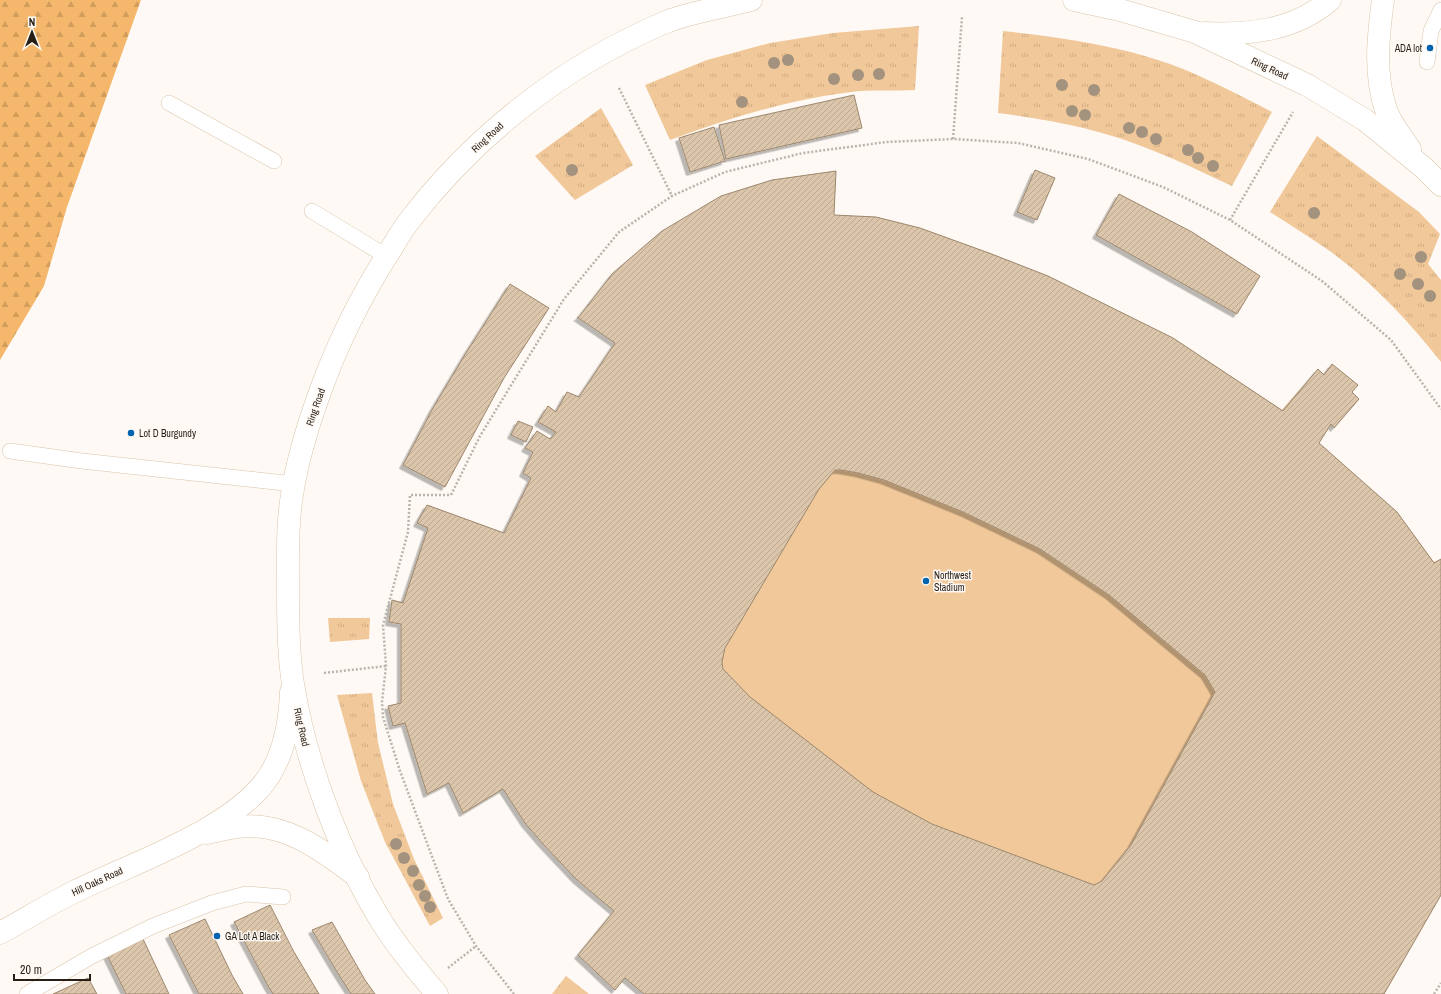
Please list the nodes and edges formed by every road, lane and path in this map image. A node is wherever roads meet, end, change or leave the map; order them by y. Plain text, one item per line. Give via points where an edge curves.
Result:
1 (751, 0) edge
2 (1074, 0) edge
3 (1330, 0) edge
4 (1383, 0) edge
5 (1441, 10) edge
6 (962, 17) dead end
7 (1194, 32) junction
8 (1426, 62) dead end
9 (619, 88) dead end
10 (169, 103) dead end
11 (1292, 112) dead end
12 (953, 139) junction
13 (274, 161) dead end
14 (1424, 168) junction
15 (1441, 185) edge
16 (672, 196) junction
17 (312, 211) dead end
18 (1230, 220) junction
19 (386, 256) junction
20 (1441, 409) edge
21 (10, 451) dead end
22 (294, 484) junction
23 (386, 666) junction
24 (324, 673) dead end
25 (292, 681) junction
26 (198, 834) junction
27 (358, 877) junction
28 (283, 897) dead end
29 (0, 933) edge
30 (476, 946) junction
31 (448, 968) dead end
32 (1441, 983) edge
33 (27, 994) edge
34 (437, 994) edge
35 (514, 994) edge
36 (1434, 994) edge

1 - 19 main road, Ring Road via 668,21 585,62 517,109 453,169 408,221
2 - 7 main road, Ring Road via 1120,10
3 - 7 main road via 1293,24 1260,32
4 - 14 main road via 1378,37 1378,79 1386,111
5 - 8 lane via 1431,31
6 - 12 path
7 - 14 main road, Ring Road via 1307,85 1365,120
9 - 16 path
10 - 13 lane
11 - 18 path
12 - 16 path via 887,142 803,153 725,172
12 - 18 path via 1018,143 1088,159 1162,187
14 - 15 main road, Ring Road
16 - 23 path via 619,232 564,299 480,436 451,495 410,495 408,532 384,625
17 - 19 lane
18 - 20 path via 1322,281 1391,340
19 - 22 main road, Ring Road via 334,352 309,423
21 - 22 lane
22 - 25 main road, Ring Road via 288,556
23 - 24 path
23 - 30 path via 382,702 400,771 448,899
25 - 26 main road, Hill Oaks Road via 289,722 280,753 269,776 249,800
25 - 27 main road, Ring Road via 306,744 316,775
26 - 27 main road, Hill Oaks Road via 238,827 293,834 320,849
26 - 29 main road, Hill Oaks Road via 72,892
27 - 34 main road, Ring Road via 384,924
28 - 33 lane via 246,894 212,903 153,926 92,956
30 - 31 path
30 - 35 path
32 - 36 path

